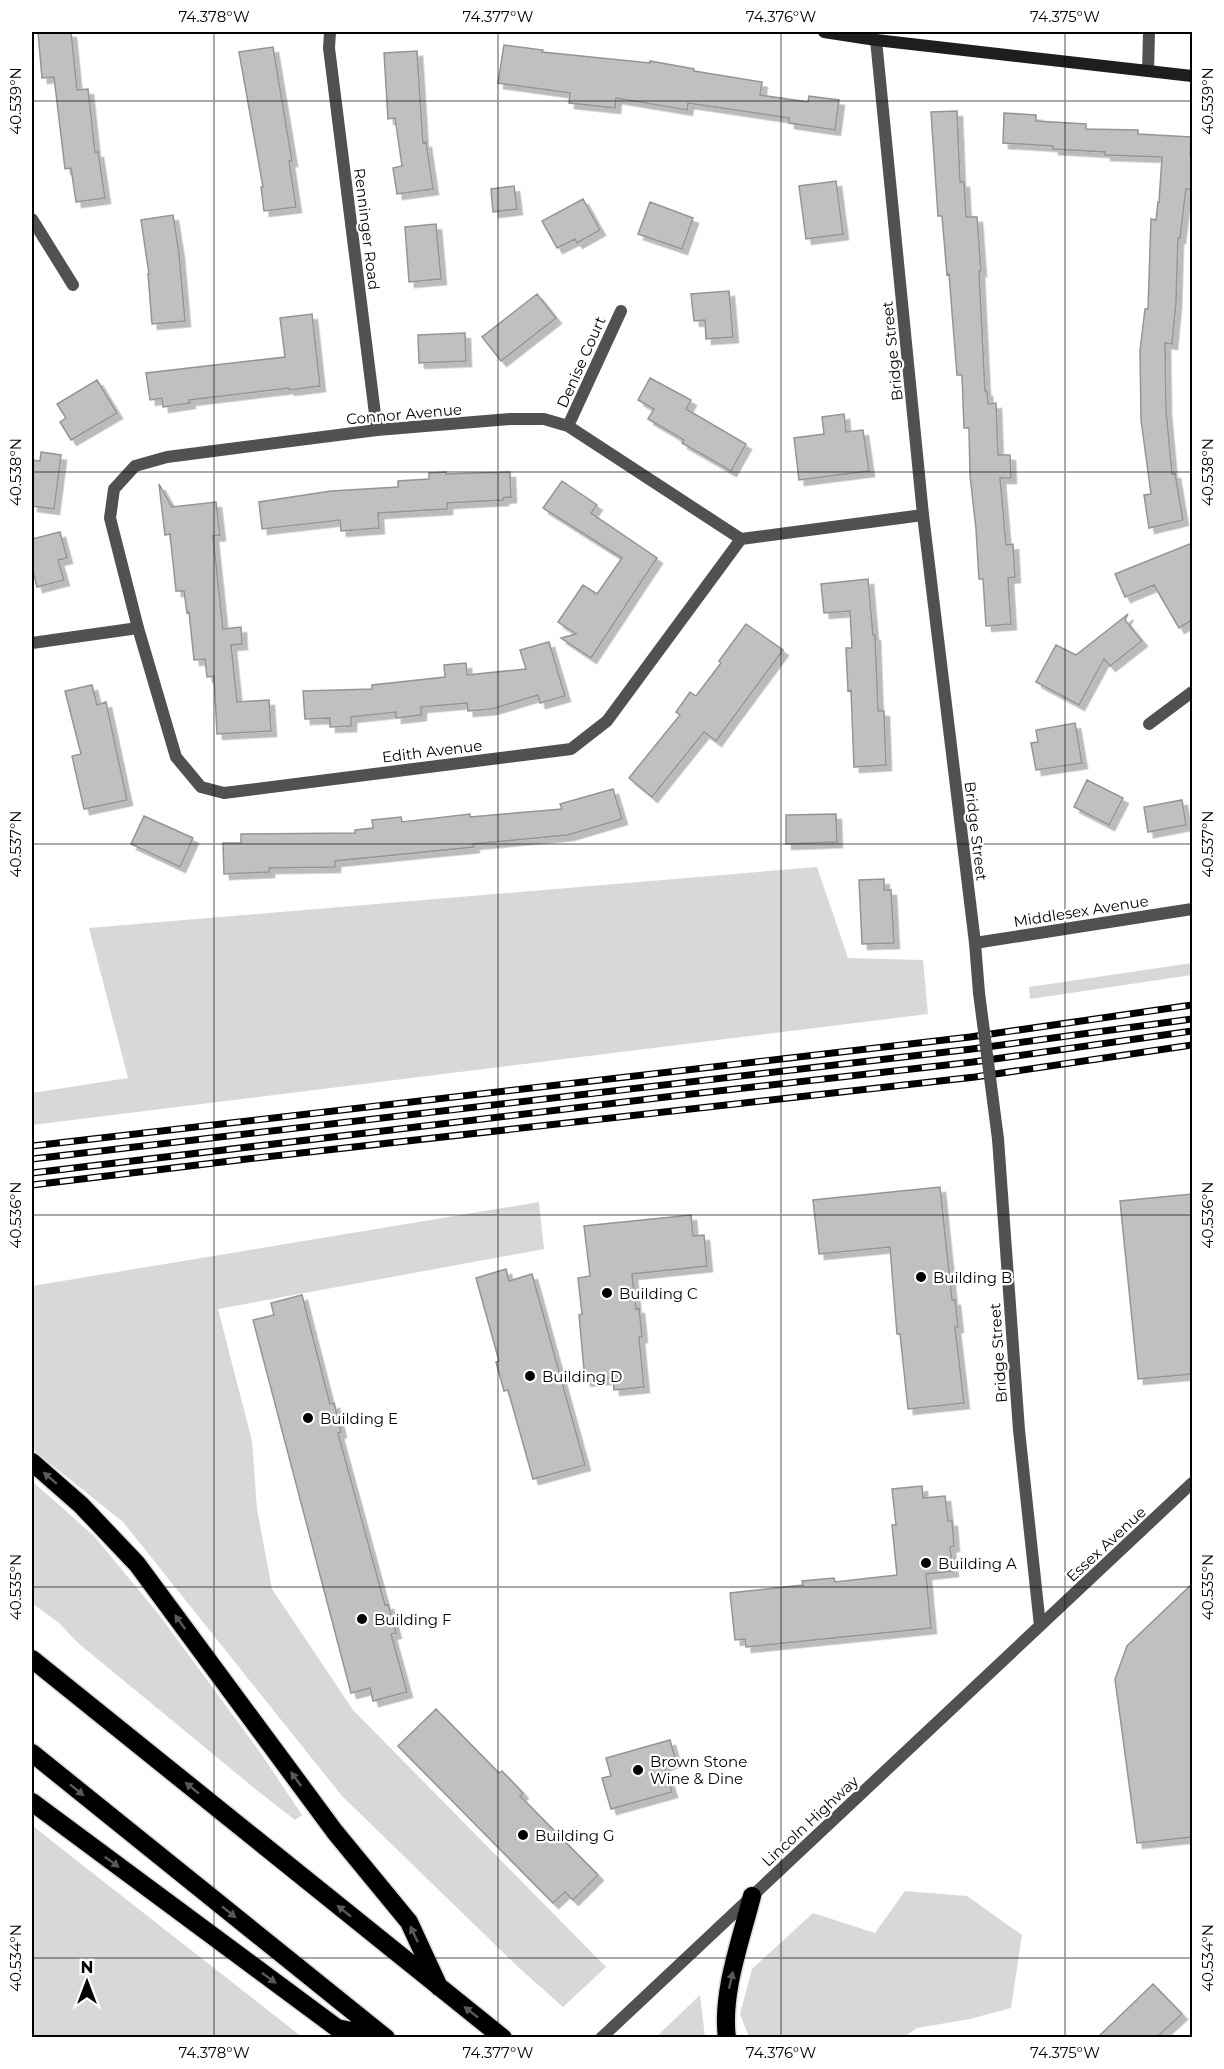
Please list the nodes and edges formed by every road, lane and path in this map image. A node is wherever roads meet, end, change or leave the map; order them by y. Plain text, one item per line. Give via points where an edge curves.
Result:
1 (330, 32) edge
2 (824, 32) edge
3 (1149, 32) edge
4 (876, 40) junction
5 (1148, 71) junction
6 (1192, 76) edge
7 (32, 219) edge
8 (73, 285) dead end
9 (621, 311) dead end
10 (568, 426) junction
11 (377, 430) junction
12 (923, 514) junction
13 (741, 539) junction
14 (138, 628) junction
15 (32, 643) edge
16 (1192, 692) edge
17 (1149, 724) dead end
18 (1192, 909) edge
19 (975, 943) junction
20 (32, 1462) edge
21 (1192, 1483) edge
22 (1040, 1626) junction
23 (32, 1659) edge
24 (32, 1753) edge
25 (32, 1802) edge
26 (752, 1896) junction
27 (439, 1987) junction
28 (385, 2037) edge
29 (503, 2037) edge
30 (601, 2037) edge
31 (727, 2037) edge

1 - 11 street, Renninger Road
2 - 4 main road
3 - 5 street
4 - 5 main road
4 - 12 street, Bridge Street
5 - 6 main road
7 - 8 street
9 - 10 street, Denise Court
10 - 11 street, Connor Avenue via 544,419 510,419
10 - 13 street, Connor Avenue
11 - 14 street, Connor Avenue via 167,457 135,466 114,489 111,518
12 - 13 street
12 - 19 street, Bridge Street
13 - 14 street, Edith Avenue via 607,721 571,749 224,793 201,787 176,758
14 - 15 street
16 - 17 street
18 - 19 street, Middlesex Avenue
19 - 22 street, Bridge Street, bridge via 998,1139 1019,1430
27 -> 20 highway via 409,1922 335,1832 137,1564 81,1505
21 - 22 street, Essex Avenue
22 - 26 street, Lincoln Highway
27 -> 23 highway
24 -> 28 highway
25 -> 28 highway via 337,2028
26 - 30 street, Lincoln Highway
31 -> 26 highway via 727,1996
29 -> 27 highway

